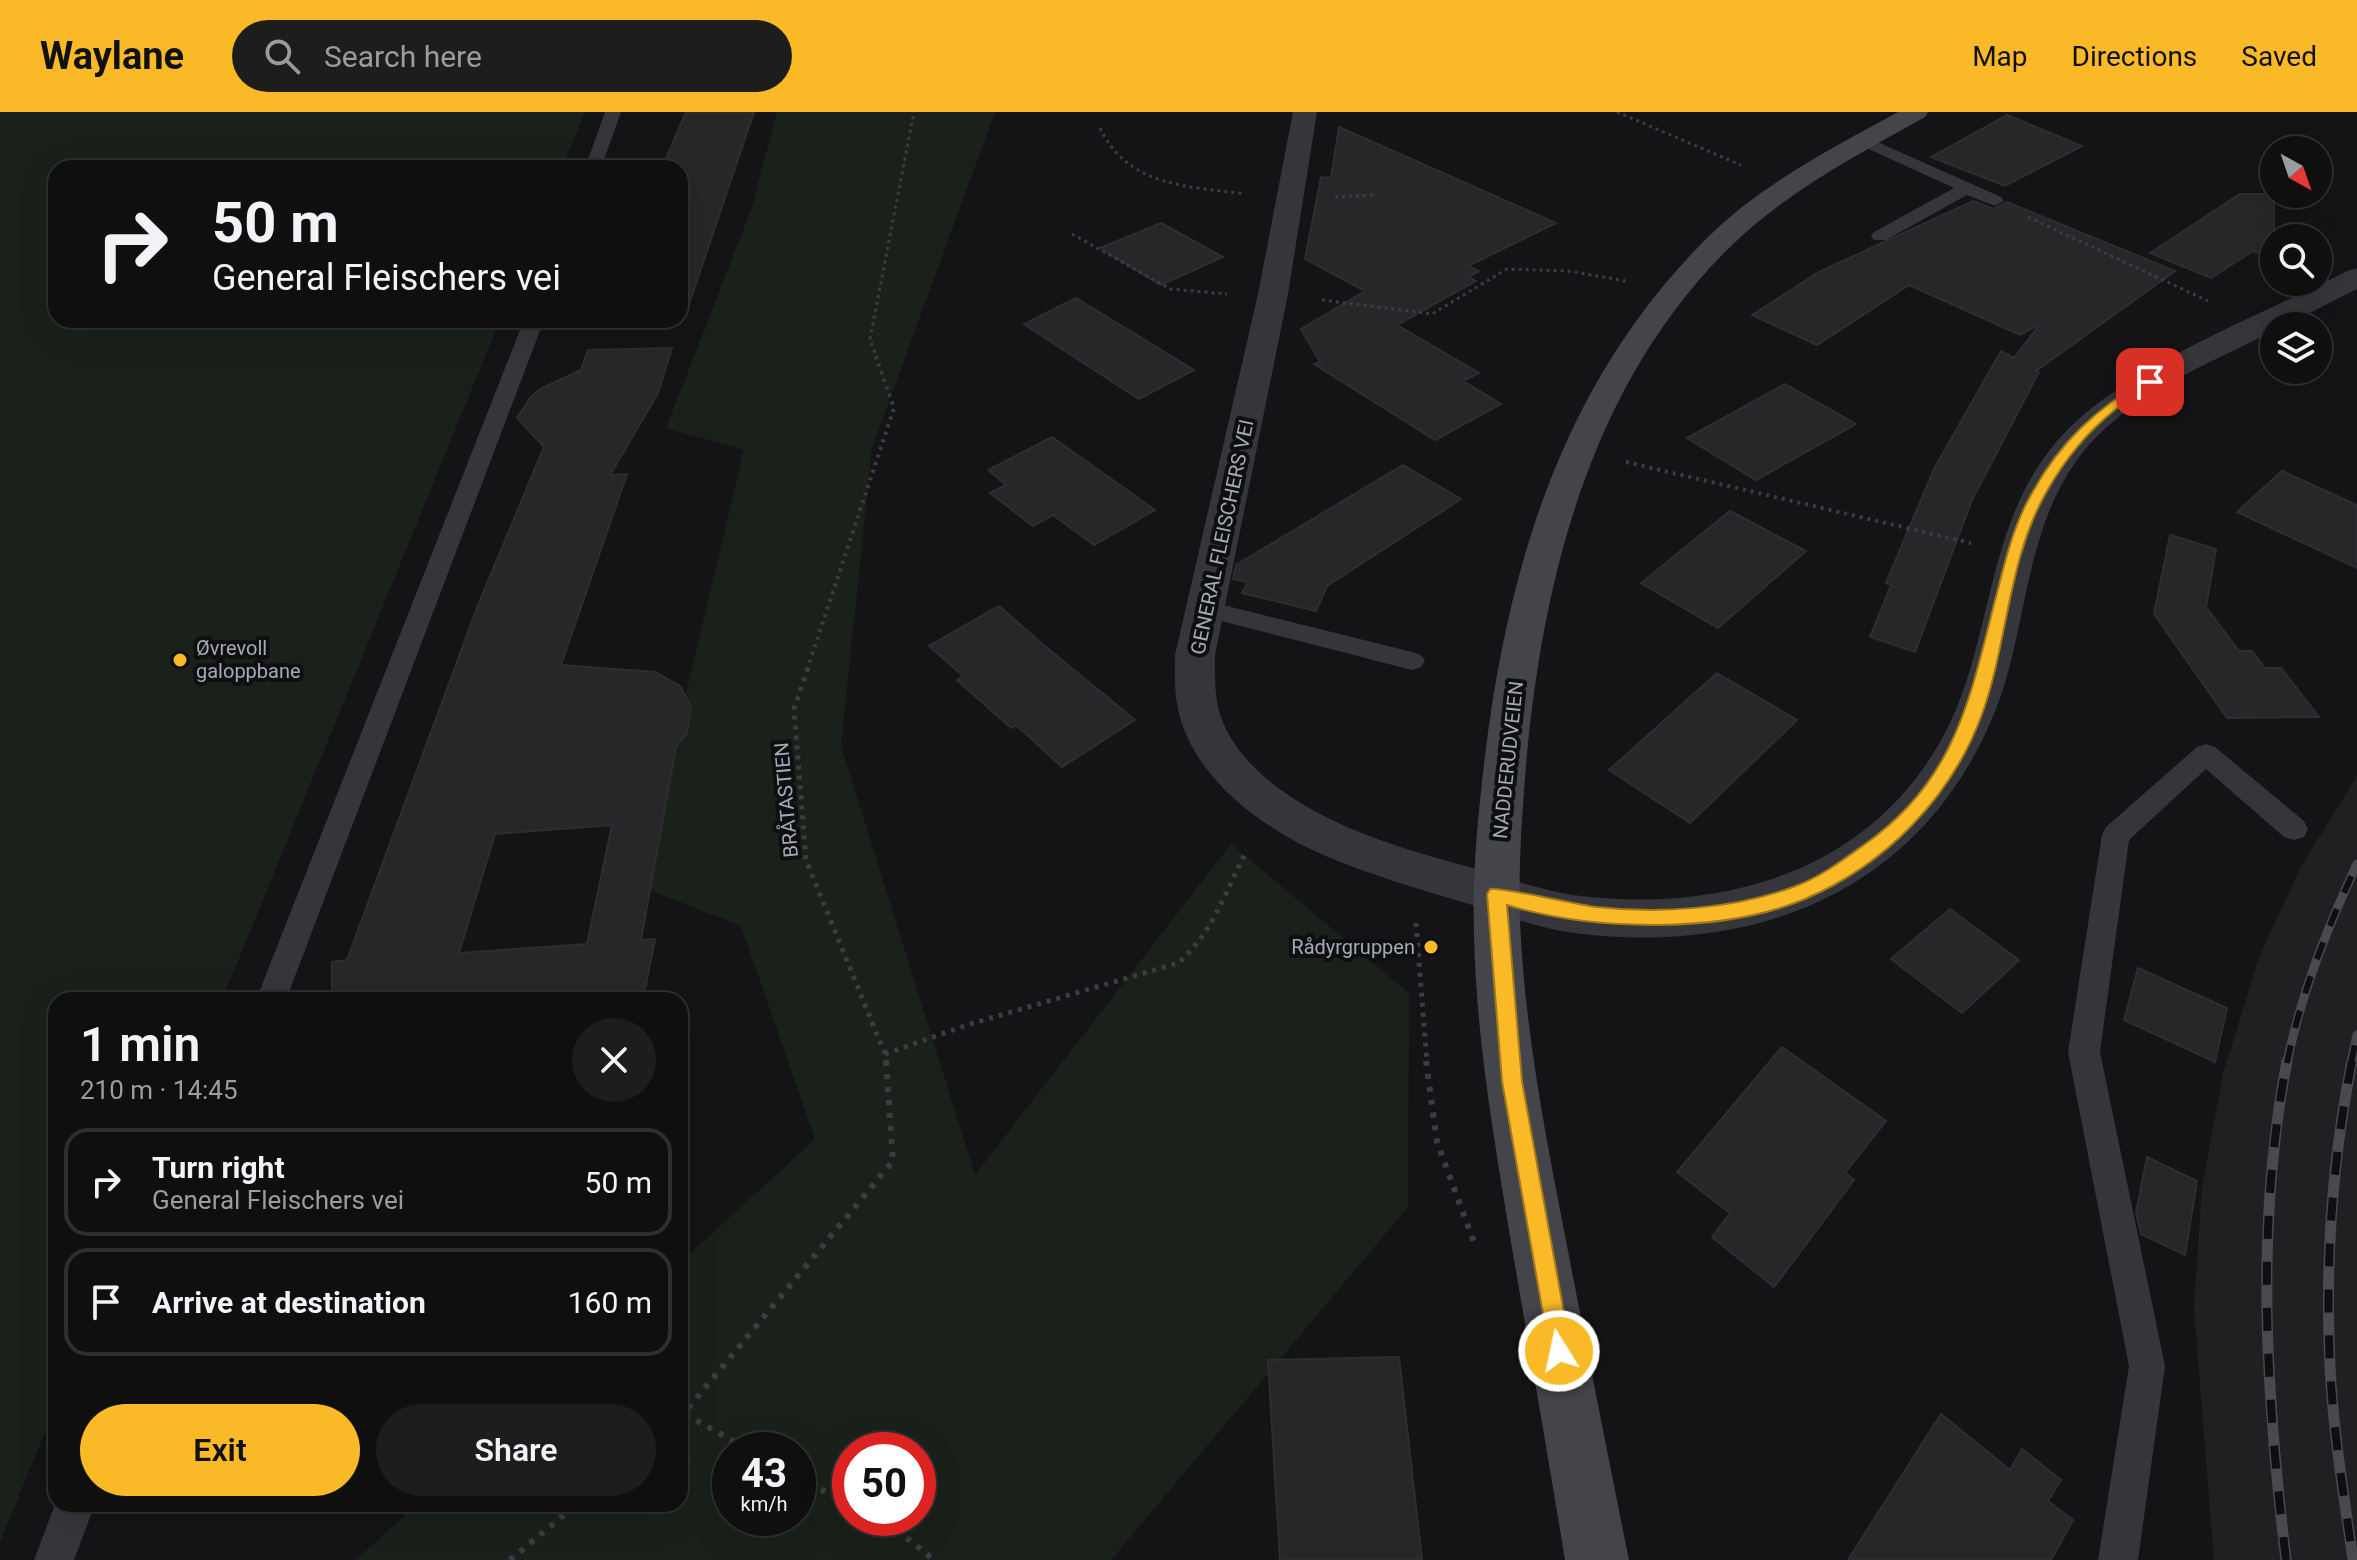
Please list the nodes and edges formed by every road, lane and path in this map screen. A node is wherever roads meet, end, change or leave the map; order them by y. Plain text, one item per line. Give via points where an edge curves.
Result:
1 (613, 112) edge
2 (914, 112) edge
3 (1305, 112) edge
4 (1617, 112) edge
5 (1916, 112) edge
6 (1100, 128) dead end
7 (1864, 141) junction
8 (596, 160) edge
9 (1753, 170) dead end
10 (1967, 188) junction
11 (1995, 201) joint
12 (1289, 202) junction
13 (1072, 234) dead end
14 (1880, 236) dead end
15 (2357, 277) edge
16 (1627, 281) dead end
17 (1272, 296) junction
18 (2259, 326) junction
19 (531, 328) edge
20 (1623, 461) dead end
21 (2015, 553) junction
22 (1207, 609) junction
23 (1412, 661) dead end
24 (1283, 812) junction
25 (2294, 829) dead end
26 (1496, 894) junction
27 (1416, 915) dead end
28 (274, 992) edge
29 (885, 1054) junction
30 (1476, 1249) dead end
31 (688, 1409) edge
32 (688, 1419) edge
33 (714, 1432) edge
34 (72, 1512) edge
35 (567, 1512) edge
36 (904, 1536) edge
37 (54, 1560) edge
38 (510, 1560) edge
39 (934, 1560) edge
40 (1597, 1560) edge
41 (2118, 1560) edge

1 - 8 lane
2 - 29 path, BRÅTASTIEN via 870,339 894,408 794,709 806,860
3 - 12 street, GENERAL FLEISCHERS VEI
4 - 9 path
5 - 7 main road, NADDERUDVEIEN
6 - 12 path via 1105,145 1140,174
7 - 10 lane
7 - 26 main road, NADDERUDVEIEN via 1775,196 1721,240 1644,329 1593,416 1558,502 1526,609 1501,797
10 - 11 lane
10 - 14 lane
11 - 18 path
12 - 17 street, GENERAL FLEISCHERS VEI
13 - 17 path via 1170,289
15 - 18 street, GENERAL FLEISCHERS VEI
16 - 17 path via 1568,271 1507,269 1432,314
17 - 22 street, GENERAL FLEISCHERS VEI
18 - 21 street, GENERAL FLEISCHERS VEI via 2150,382 2083,430 2037,495
19 - 28 lane
20 - 21 path
21 - 26 street, GENERAL FLEISCHERS VEI via 1973,715 1952,763 1890,837 1846,868 1798,893 1735,910 1676,917 1575,914
22 - 23 lane
22 - 24 street, GENERAL FLEISCHERS VEI via 1195,655 1200,716 1224,762
24 - 26 street, GENERAL FLEISCHERS VEI via 1344,844
24 - 29 path via 1250,845 1207,932 1178,963
25 - 41 lane via 2206,754 2116,835 2084,1052 2147,1366
26 - 40 main road, NADDERUDVEIEN via 1521,1142
27 - 30 path via 1432,1117
29 - 31 path, BRÅTASTIEN via 893,1161
32 - 33 path
34 - 37 lane
35 - 38 path
36 - 39 path

